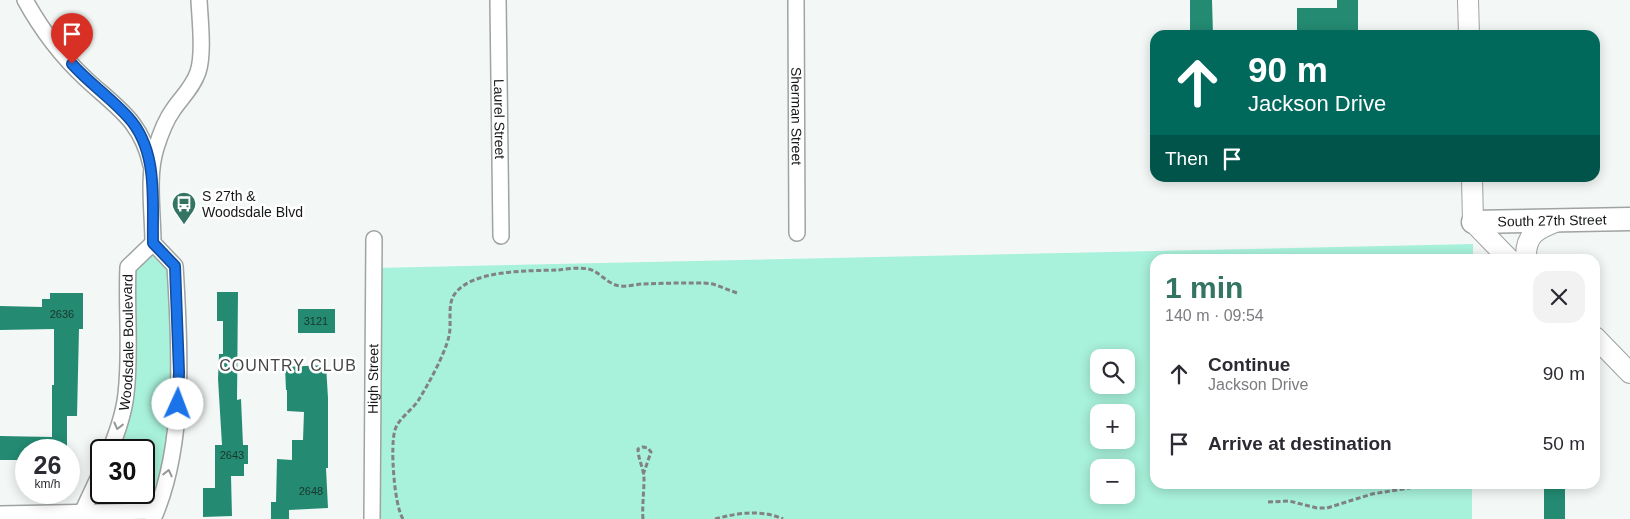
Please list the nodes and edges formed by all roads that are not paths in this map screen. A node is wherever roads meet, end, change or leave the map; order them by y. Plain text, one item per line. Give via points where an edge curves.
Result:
1 (25, 0) edge
2 (199, 0) edge
3 (498, 0) edge
4 (796, 0) edge
5 (1468, 0) edge
6 (1469, 30) edge
7 (152, 172) junction
8 (1472, 182) edge
9 (1630, 219) edge
10 (1559, 220) junction
11 (1473, 222) junction
12 (797, 233) dead end
13 (501, 236) dead end
14 (374, 239) dead end
15 (153, 243) junction
16 (1504, 254) edge
17 (1526, 254) edge
18 (1600, 342) edge
19 (1630, 373) edge
20 (114, 439) edge
21 (90, 495) edge
22 (0, 514) edge
23 (155, 515) edge
24 (80, 516) edge
25 (372, 519) edge

1 - 7 street via 58,50 85,79 130,118 148,153
2 - 7 street via 198,72 162,130
3 - 13 street, Laurel Street
4 - 12 street, Sherman Street
5 - 6 street
7 - 15 street
8 - 11 street
9 - 10 main road, South 27th Street
10 - 11 main road, South 27th Street
10 - 17 street via 1544,226 1529,238
11 - 16 street
14 - 25 street, High Street
15 -> 20 street, Woodsdale Boulevard via 128,267 126,396
23 -> 15 street via 168,475 175,435 179,372 175,266
18 - 19 street
21 - 24 street
22 - 24 street
23 - 24 street

